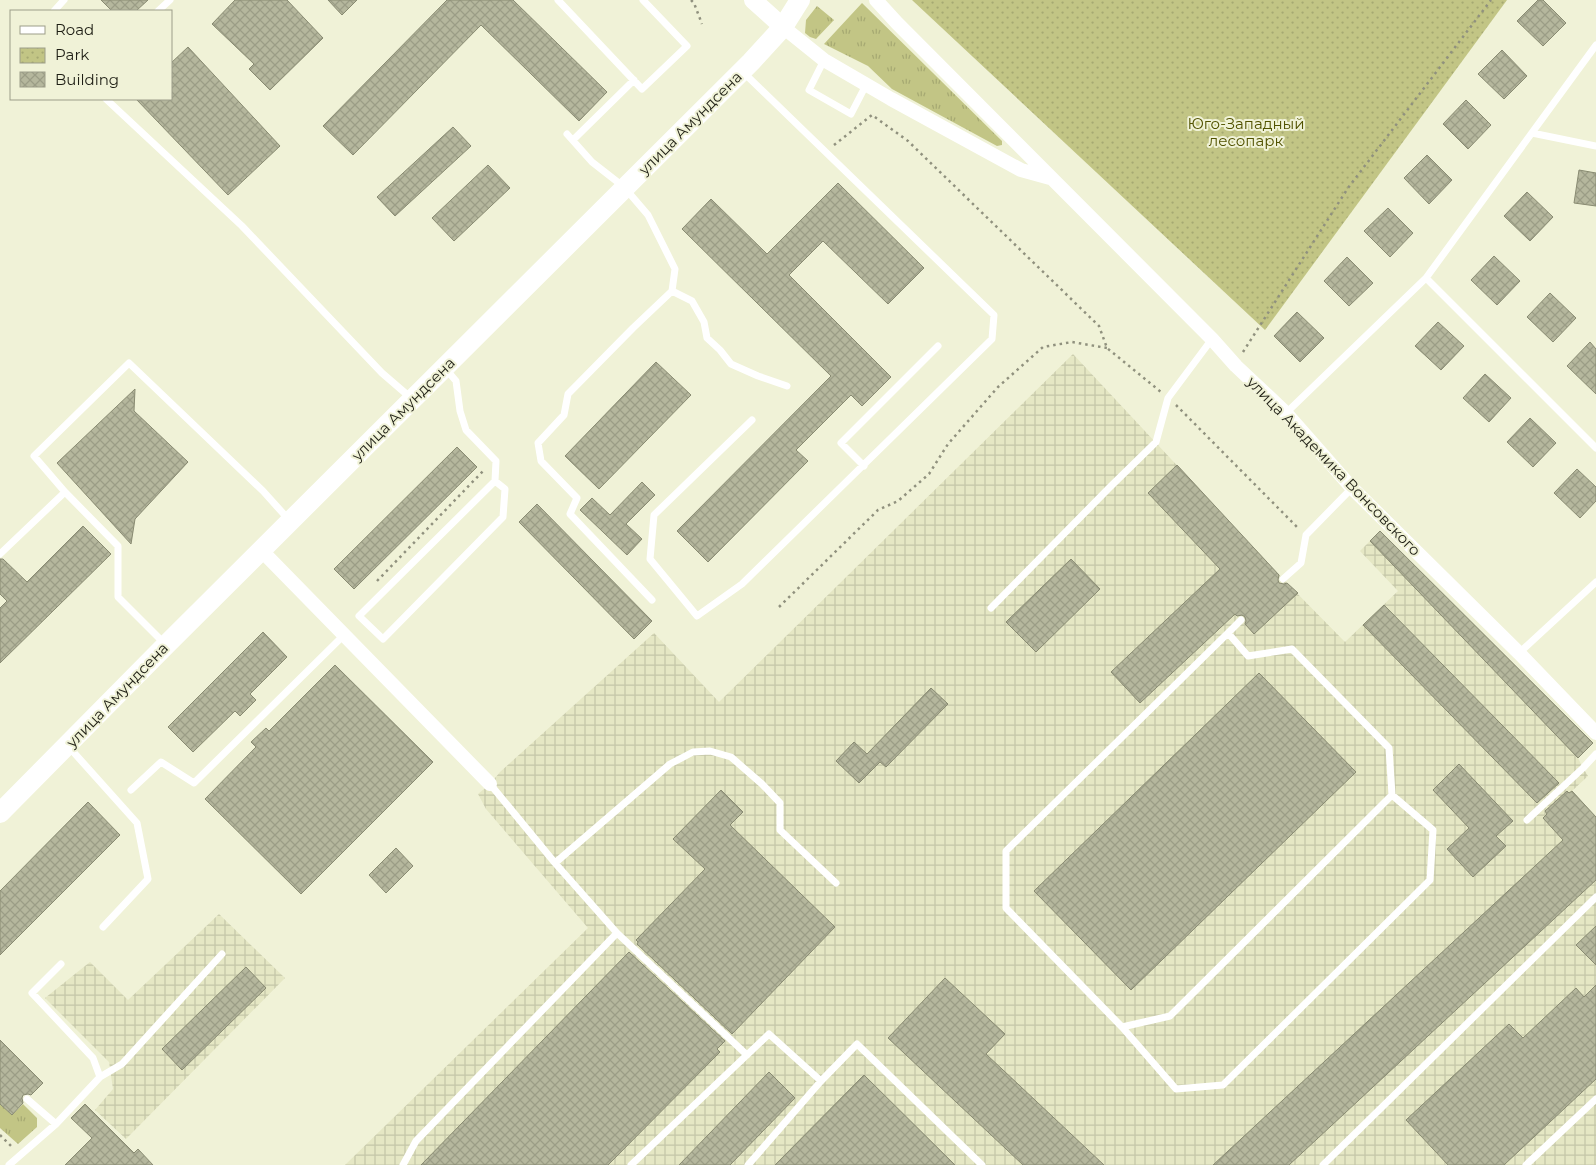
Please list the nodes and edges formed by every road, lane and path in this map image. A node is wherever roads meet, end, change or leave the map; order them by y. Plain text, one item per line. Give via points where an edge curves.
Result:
1 (64, 0) edge
2 (170, 0) edge
3 (558, 0) edge
4 (643, 0) edge
5 (691, 0) edge
6 (753, 0) edge
7 (800, 0) edge
8 (876, 0) edge
9 (1490, 0) edge
10 (55, 10) edge
11 (159, 10) edge
12 (702, 24) dead end
13 (783, 27) junction
14 (1596, 45) edge
15 (824, 60) junction
16 (742, 71) junction
17 (634, 80) junction
18 (866, 85) junction
19 (107, 100) edge
20 (1532, 133) junction
21 (567, 134) dead end
22 (573, 140) junction
23 (1596, 146) edge
24 (825, 152) junction
25 (1051, 178) junction
26 (624, 187) junction
27 (1426, 278) junction
28 (672, 291) junction
29 (1212, 339) junction
30 (938, 346) dead end
31 (1107, 348) junction
32 (1236, 366) junction
33 (444, 367) junction
34 (787, 386) dead end
35 (1168, 398) junction
36 (412, 399) junction
37 (1286, 413) junction
38 (752, 420) dead end
39 (1596, 448) edge
40 (864, 466) junction
41 (485, 469) dead end
42 (495, 481) junction
43 (1352, 488) junction
44 (65, 492) junction
45 (290, 521) junction
46 (1306, 535) junction
47 (261, 550) junction
48 (0, 554) edge
49 (1283, 579) dead end
50 (1596, 582) edge
51 (371, 587) dead end
52 (652, 600) dead end
53 (779, 607) dead end
54 (991, 608) dead end
55 (1241, 620) dead end
56 (1228, 634) junction
57 (344, 635) junction
58 (166, 645) junction
59 (1519, 653) junction
60 (1596, 733) edge
61 (68, 746) junction
62 (1596, 754) edge
63 (490, 784) joint
64 (131, 790) dead end
65 (1392, 795) junction
66 (0, 813) edge
67 (1527, 820) dead end
68 (554, 863) junction
69 (836, 883) dead end
70 (1596, 897) edge
71 (103, 927) dead end
72 (617, 933) junction
73 (222, 954) dead end
74 (61, 964) dead end
75 (1122, 1027) junction
76 (747, 1055) junction
77 (100, 1077) junction
78 (821, 1081) junction
79 (28, 1099) dead end
80 (1596, 1099) edge
81 (56, 1124) junction
82 (0, 1135) edge
83 (20, 1154) junction
84 (9, 1165) edge
85 (403, 1165) edge
86 (631, 1165) edge
87 (748, 1165) edge
88 (982, 1165) edge
89 (1323, 1165) edge
90 (1526, 1165) edge

1 - 10 lane
2 - 11 lane
3 - 17 lane
4 - 17 lane via 687,46 642,89
5 - 12 path
6 - 13 street
7 - 13 main road, улица Амундсена
8 - 25 street, улица Академика Вонсовского
9 - 32 path via 1348,188
13 - 15 street
13 - 16 main road, улица Амундсена
14 - 20 lane
15 - 18 street
15 - 18 lane via 809,90 851,114
16 - 24 lane
16 - 26 main road, улица Амундсена
17 - 22 lane
18 - 25 street via 1021,170
19 - 36 lane via 242,226 382,373
20 - 23 lane
20 - 27 lane
21 - 22 lane
22 - 26 lane via 592,162
24 - 31 path via 872,115 908,141 1099,326
24 - 40 lane via 994,315 992,340
25 - 29 street, улица Академика Вонсовского
26 - 28 lane via 648,215 667,250 675,268
26 - 33 main road, улица Амундсена
27 - 37 lane
27 - 39 lane
28 - 34 lane via 692,301 704,322 707,338 731,364
28 - 52 lane via 568,394 564,415 538,443 541,461 577,498 570,514
29 - 32 street, улица Академика Вонсовского
29 - 35 lane
30 - 40 lane via 841,442
31 - 35 path
31 - 53 path via 1072,342 1043,347 998,387 948,444 928,474 898,501 878,510
32 - 37 street, улица Академика Вонсовского
33 - 36 main road, улица Амундсена
33 - 42 lane via 456,381 466,430 496,461
35 - 46 path
35 - 54 lane via 1156,442
36 - 45 main road, улица Амундсена
37 - 43 street, улица Академика Вонсовского
38 - 40 lane via 654,515 650,559 697,616 742,584
41 - 51 path
42 - 42 lane via 359,616 383,639 503,517 505,489
43 - 46 lane
43 - 59 street, улица Академика Вонсовского
44 - 45 lane via 34,456 129,363 263,491
44 - 48 lane
44 - 58 lane via 118,546 118,597
45 - 47 main road, улица Амундсена
46 - 49 lane via 1301,563
47 - 57 street
47 - 58 main road, улица Амундсена
50 - 59 lane
55 - 56 lane
56 - 65 lane via 1248,656 1292,649 1389,748
56 - 75 lane via 1006,851 1006,908
57 - 63 street
57 - 64 lane via 194,783 161,762
58 - 61 main road, улица Амундсена
59 - 60 street, улица Академика Вонсовского
61 - 66 main road, улица Амундсена
61 - 71 lane via 137,823 148,879
62 - 67 lane
63 - 68 lane
65 - 75 lane via 1170,1016
65 - 75 lane via 1433,830 1430,880 1223,1085 1176,1089
68 - 69 lane via 670,764 693,752 710,750 731,757 762,784 780,803 780,830
68 - 72 lane
70 - 89 lane
72 - 76 lane
72 - 85 lane via 416,1141
73 - 77 lane via 122,1064
74 - 77 lane via 32,993 93,1058
76 - 78 lane via 769,1034
76 - 86 lane
77 - 81 lane
78 - 87 lane
78 - 88 lane via 857,1044
79 - 81 lane
80 - 90 lane
81 - 83 lane
82 - 83 path
83 - 84 lane

